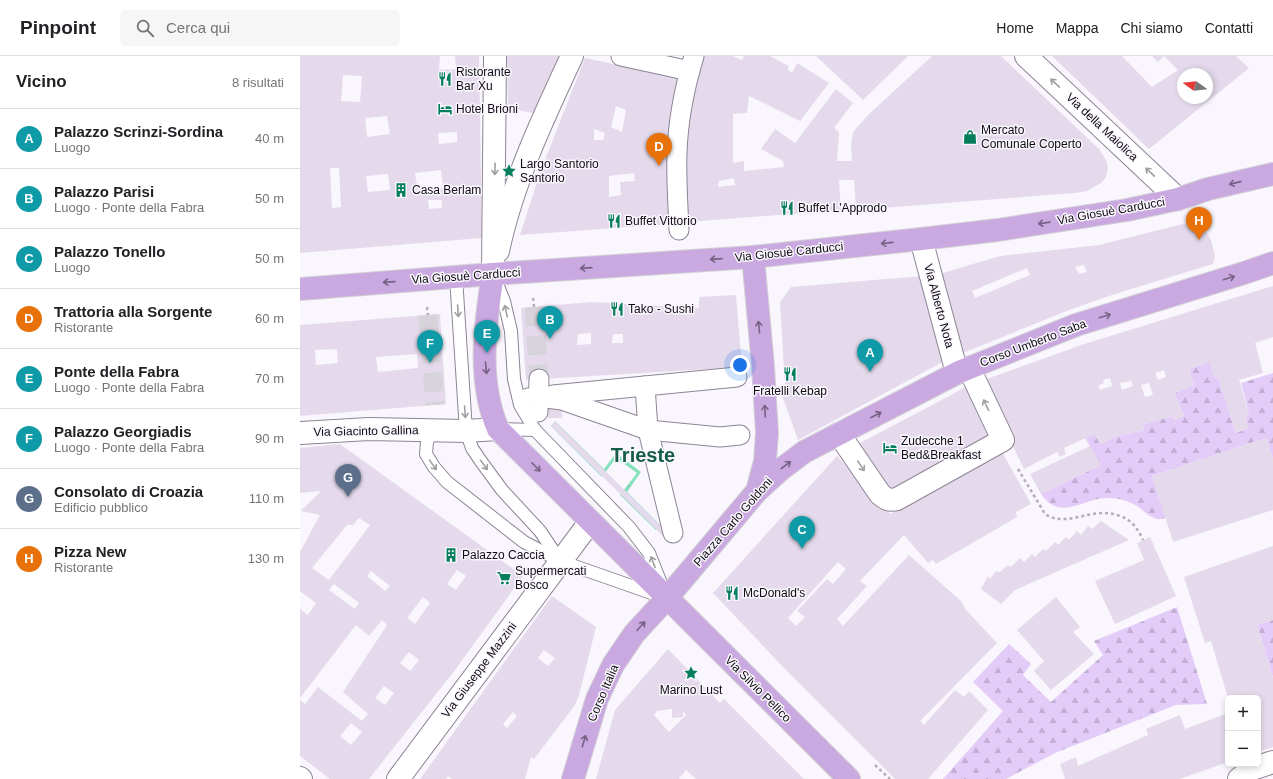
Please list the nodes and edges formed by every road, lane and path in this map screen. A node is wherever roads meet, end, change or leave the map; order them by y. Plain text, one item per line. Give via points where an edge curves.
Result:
1 (495, 56) edge
2 (572, 56) edge
3 (621, 56) edge
4 (1026, 56) edge
5 (692, 63) edge
6 (1273, 174) edge
7 (1178, 199) junction
8 (680, 230) dead end
9 (920, 239) junction
10 (753, 257) junction
11 (1273, 263) edge
12 (493, 274) junction
13 (456, 277) junction
14 (300, 289) edge
15 (534, 298) dead end
16 (427, 307) dead end
17 (534, 307) tunnel mouth
18 (428, 315) tunnel mouth
19 (963, 370) junction
20 (737, 376) dead end
21 (645, 386) junction
22 (536, 403) junction
23 (498, 429) junction
24 (432, 430) junction
25 (648, 430) junction
26 (466, 431) junction
27 (300, 433) edge
28 (839, 434) junction
29 (740, 435) dead end
30 (804, 452) joint
31 (1018, 470) dead end
32 (757, 491) junction
33 (605, 502) junction
34 (590, 522) junction
35 (673, 533) dead end
36 (1143, 540) dead end
37 (560, 561) junction
38 (667, 598) junction
39 (1273, 762) edge
40 (875, 765) dead end
41 (1245, 774) edge
42 (398, 779) edge
43 (573, 779) edge
44 (849, 779) edge
45 (890, 779) edge
46 (1224, 779) edge

1 -> 12 street
2 - 12 street via 521,172 504,222
3 - 5 street
7 -> 4 street, Via della Maiolica
5 - 8 street via 680,122 677,152
6 -> 7 main road, Via Giosuè Carducci via 1208,189
7 -> 9 main road, Via Giosuè Carducci via 1075,219
9 -> 10 main road, Via Giosuè Carducci
9 - 19 street, Via Alberto Nota
10 -> 12 main road, Via Giosuè Carducci
32 -> 10 main road via 765,461 767,433
19 -> 11 main road, Corso Umberto Saba via 1076,325
12 - 13 main road, Via Giosuè Carducci
22 -> 12 lane via 520,405 504,301
12 -> 23 main road via 484,346 488,400
13 -> 14 main road, Via Giosuè Carducci
13 -> 26 lane
15 - 17 path
16 - 18 path
28 -> 19 main road, Corso Umberto Saba
28 -> 19 street, Via Alberto Nota via 880,494 885,499 897,499 1004,440
20 - 21 street
21 - 22 street
21 - 25 street
22 - 23 lane
22 - 25 street via 562,400
22 - 33 lane
23 - 26 street
23 -> 34 main road
24 - 26 street
24 - 27 street, Via Giacinto Gallina
24 -> 37 lane via 426,454 447,482 524,542
25 - 29 street via 720,437
25 - 35 street
26 -> 37 lane via 472,448 502,490 540,531
28 - 30 main road, Corso Umberto Saba
32 -> 30 main road, Piazza Carlo Goldoni via 779,470
31 - 36 path via 1045,514 1051,518 1061,520 1099,512 1114,513 1132,522
32 - 38 main road, Piazza Carlo Goldoni
33 - 34 lane
38 -> 33 lane via 649,553
34 - 37 street
34 - 38 main road
37 - 38 lane
37 - 42 street, Via Giuseppe Mazzini
43 -> 38 main road, Corso Italia via 597,699 613,665 634,634
38 - 44 main road, Via Silvio Pellico
39 - 41 street
40 - 45 path
41 - 46 street

